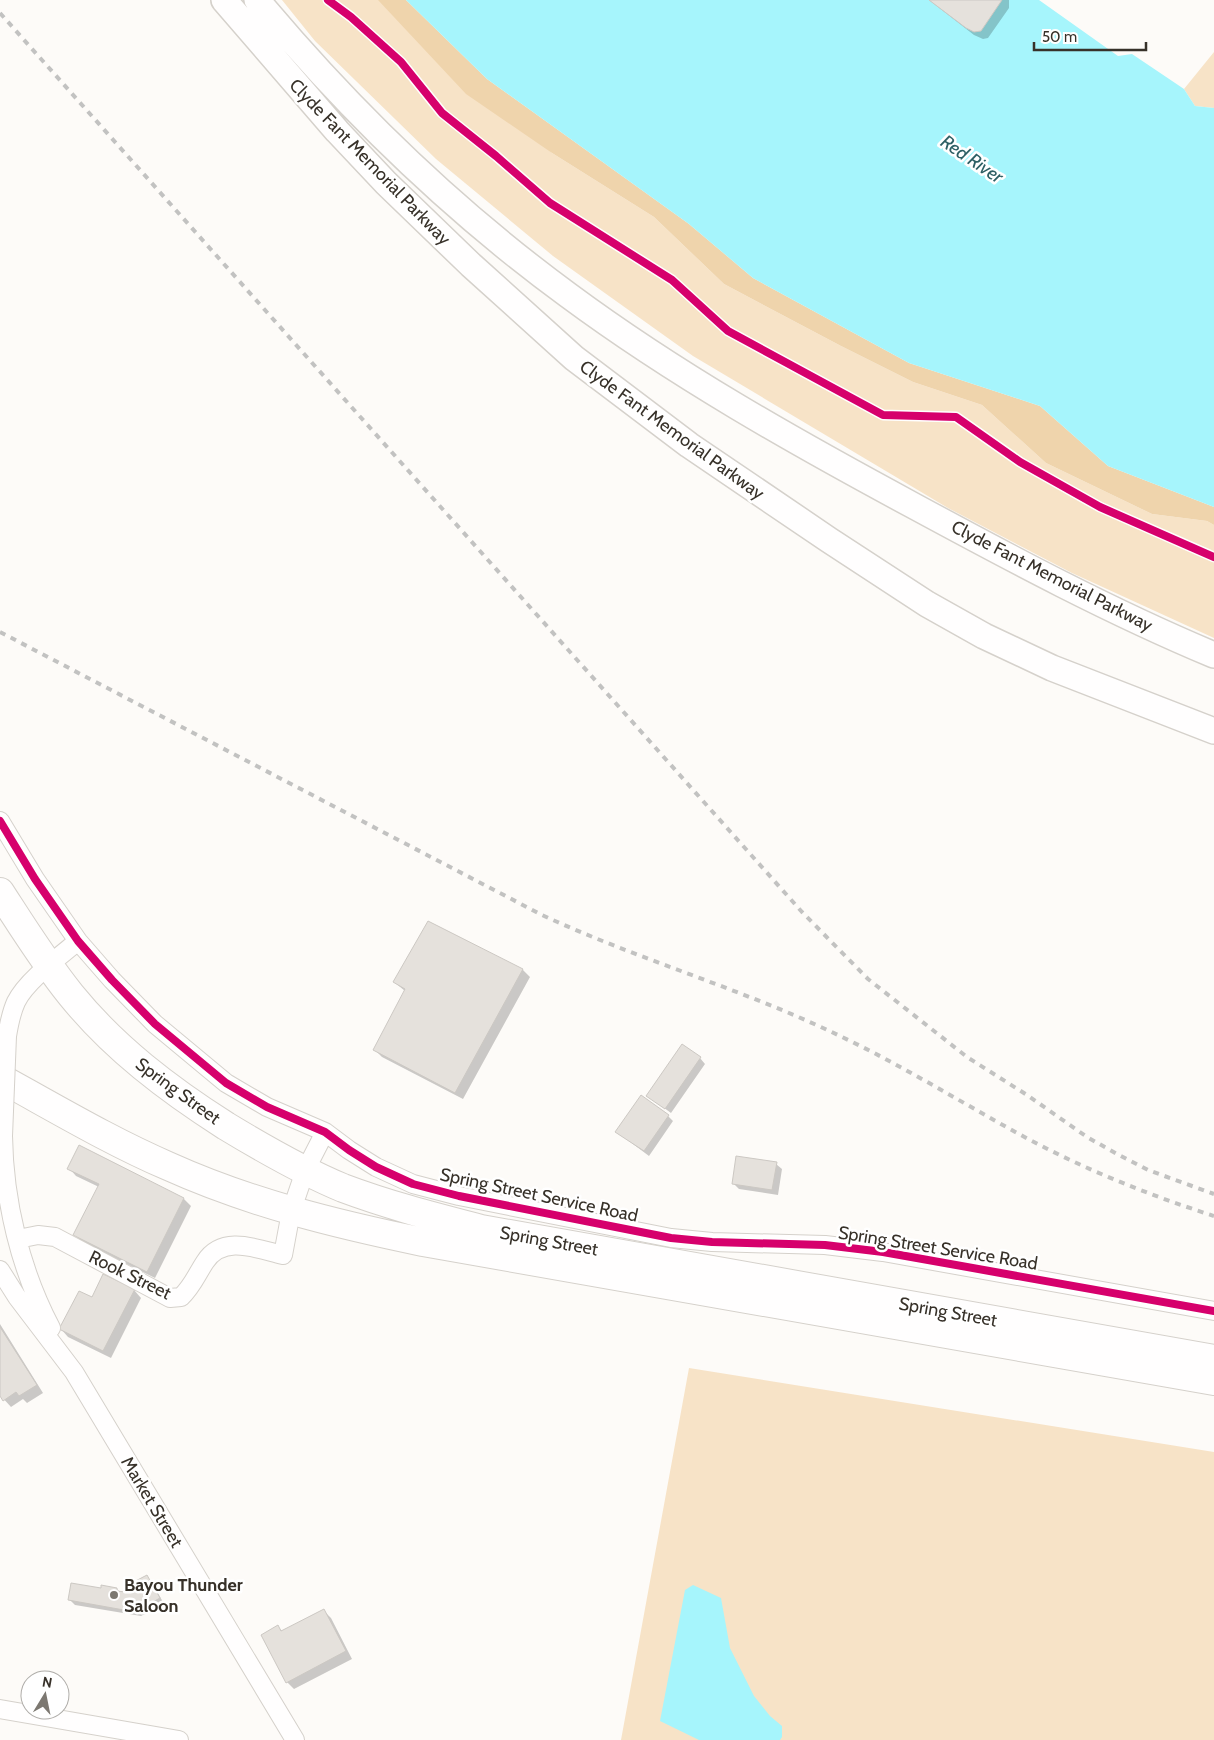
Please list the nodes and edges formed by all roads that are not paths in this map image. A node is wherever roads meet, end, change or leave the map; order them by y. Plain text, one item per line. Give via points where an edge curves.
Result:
1 (224, 0) edge
2 (257, 0) edge
3 (1214, 655) edge
4 (1214, 731) edge
5 (0, 821) edge
6 (0, 892) edge
7 (78, 941) junction
8 (50, 966) junction
9 (0, 1078) edge
10 (325, 1132) junction
11 (2, 1162) edge
12 (305, 1170) junction
13 (291, 1212) junction
14 (18, 1239) junction
15 (0, 1270) edge
16 (1214, 1311) edge
17 (1214, 1359) edge
18 (74, 1372) junction
19 (1214, 1382) edge
20 (0, 1709) edge
21 (179, 1740) edge
22 (294, 1740) edge

1 - 4 main road, Clyde Fant Memorial Parkway via 337,131 400,197 574,358 666,428 829,540 927,604 984,636 1052,668
2 - 3 main road, Clyde Fant Memorial Parkway via 345,101 407,161 492,236 567,295 673,366 850,471 1065,585
5 - 7 street, Spring Street Service Road via 34,879
6 - 8 main road, Spring Street
7 - 8 street
7 - 10 street, Spring Street Service Road via 155,1024 226,1083 268,1107
8 - 11 street, bridge via 24,989 11,1015 7,1036
8 - 12 main road, Spring Street via 92,1018 161,1082 243,1136
9 - 13 main road, Spring Street via 136,1152
10 - 12 street
10 - 16 street, Spring Street Service Road via 376,1167 413,1184 468,1198 672,1238 825,1245 882,1252
11 - 14 street
12 - 13 street, Rook Street
12 - 17 main road, Spring Street via 384,1202 481,1229
13 - 14 street, Rook Street via 283,1255 231,1244 223,1246 207,1259 187,1292 177,1298 170,1298 55,1238 38,1235
13 - 19 main road, Spring Street via 423,1242
14 - 18 street via 40,1306
15 - 18 street, Market Street
18 - 22 street, Market Street
20 - 21 street

